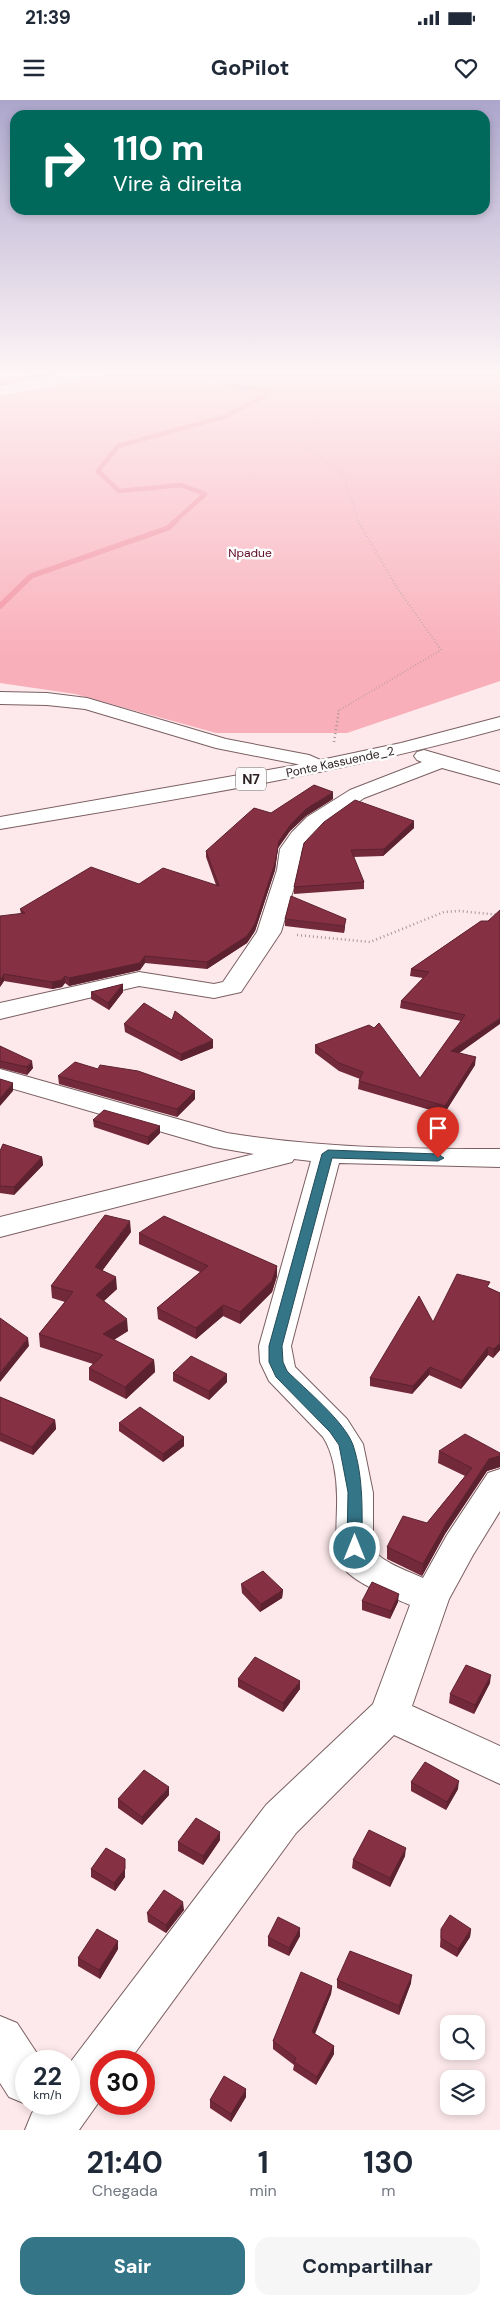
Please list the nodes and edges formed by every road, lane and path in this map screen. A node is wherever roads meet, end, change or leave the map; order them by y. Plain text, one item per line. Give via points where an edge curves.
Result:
1 (334, 467) edge
2 (0, 698) edge
3 (500, 723) edge
4 (401, 749) junction
5 (441, 762) junction
6 (310, 763) junction
7 (500, 778) edge
8 (0, 823) edge
9 (500, 915) edge
10 (269, 932) junction
11 (0, 1011) edge
12 (0, 1077) edge
13 (311, 1153) junction
14 (500, 1158) edge
15 (0, 1227) edge
16 (500, 1482) edge
17 (431, 1598) junction
18 (389, 1714) junction
19 (500, 1766) edge
20 (0, 2040) edge
21 (15, 2063) edge
22 (80, 2082) edge

1 - 6 path via 342,472 356,516 396,586 441,650 338,711 333,747
2 - 6 main road via 87,704 222,744
3 - 4 main road, Ponte Kassuende_2 / N7
4 - 5 main road
4 - 6 main road, Ponte Kassuende_2 / N7
5 - 7 main road
5 - 10 main road via 357,794 315,822 291,849
6 - 8 main road, Ponte Kassuende_2 / N7 via 206,788
9 - 10 path via 444,912 370,942
10 - 11 main road via 232,987 224,990 139,979
12 - 13 main road via 224,1141
13 - 14 main road
13 - 15 main road
13 - 17 main road via 275,1346 276,1362 281,1373 335,1428 346,1444 355,1492 355,1548 360,1562
16 - 17 main road
17 - 18 main road
18 - 19 main road
18 - 22 main road via 281,1819
20 - 21 main road

